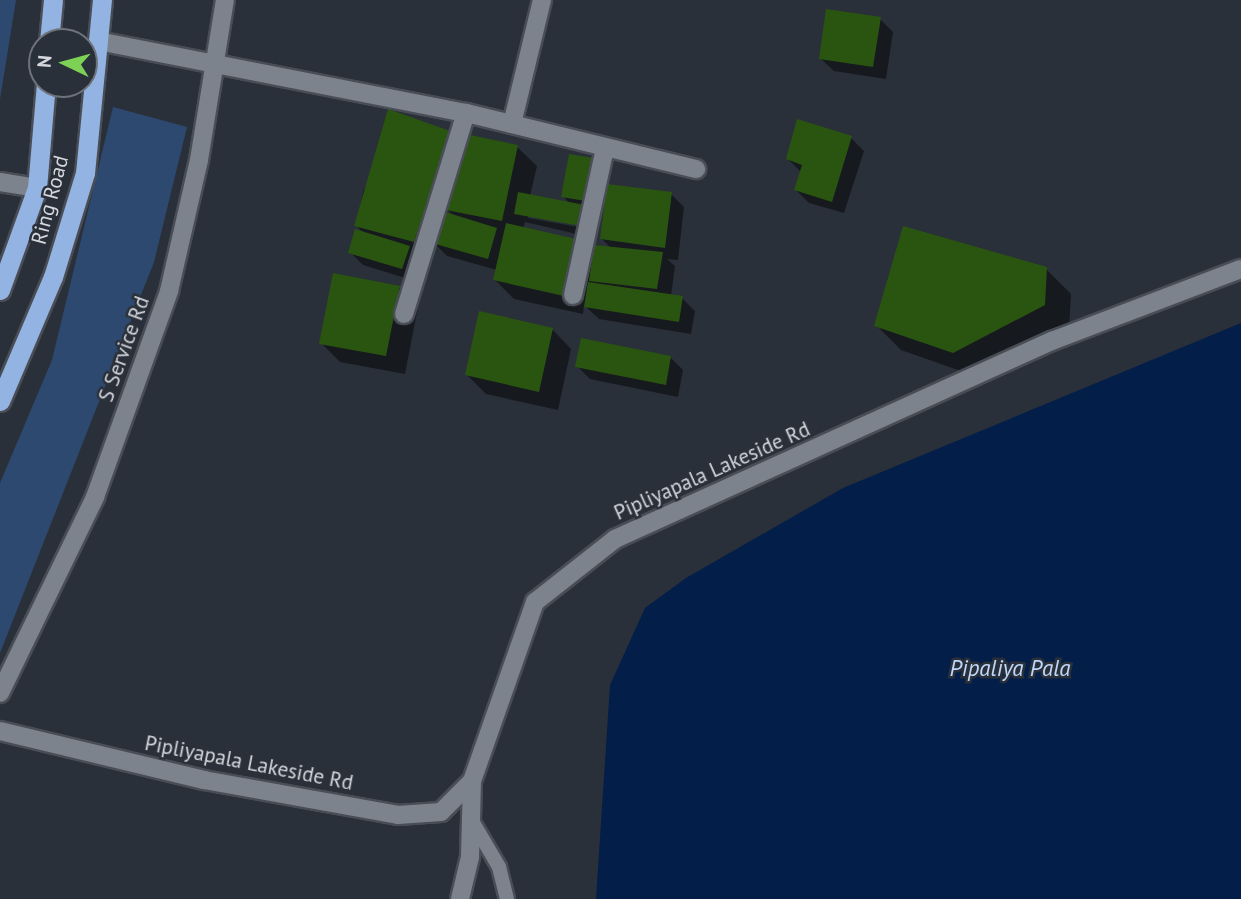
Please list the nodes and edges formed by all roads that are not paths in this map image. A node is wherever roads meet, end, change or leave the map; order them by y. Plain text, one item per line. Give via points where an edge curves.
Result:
1 (53, 0) edge
2 (102, 0) edge
3 (225, 0) edge
4 (542, 0) edge
5 (50, 28) edge
6 (98, 41) joint
7 (212, 65) junction
8 (45, 98) edge
9 (92, 98) edge
10 (466, 113) junction
11 (512, 124) junction
12 (605, 148) junction
13 (696, 169) dead end
14 (0, 182) edge
15 (37, 188) junction
16 (1241, 269) edge
17 (0, 290) edge
18 (572, 295) dead end
19 (404, 314) dead end
20 (0, 401) edge
21 (0, 693) edge
22 (0, 731) edge
23 (472, 781) junction
24 (471, 819) junction
25 (460, 899) edge
26 (507, 899) edge

1 - 5 highway
2 - 6 highway, Ring Road
3 - 7 street, S Service Rd
4 - 11 street
6 - 7 street
7 - 10 street
7 - 21 street, S Service Rd via 199,160 170,291 95,497
8 - 15 highway, Ring Road
9 - 20 highway, Ring Road via 85,173 52,277
10 - 11 street
10 - 19 street
11 - 12 street
12 - 13 street
12 - 18 street
14 - 15 street
15 - 17 highway, Ring Road
16 - 23 street, Pipliyapala Lakeside Rd via 1052,341 615,539 536,602
22 - 23 street, Pipliyapala Lakeside Rd via 204,780 398,815 441,812
23 - 24 street
24 - 25 street via 470,857
24 - 26 lane via 499,867

